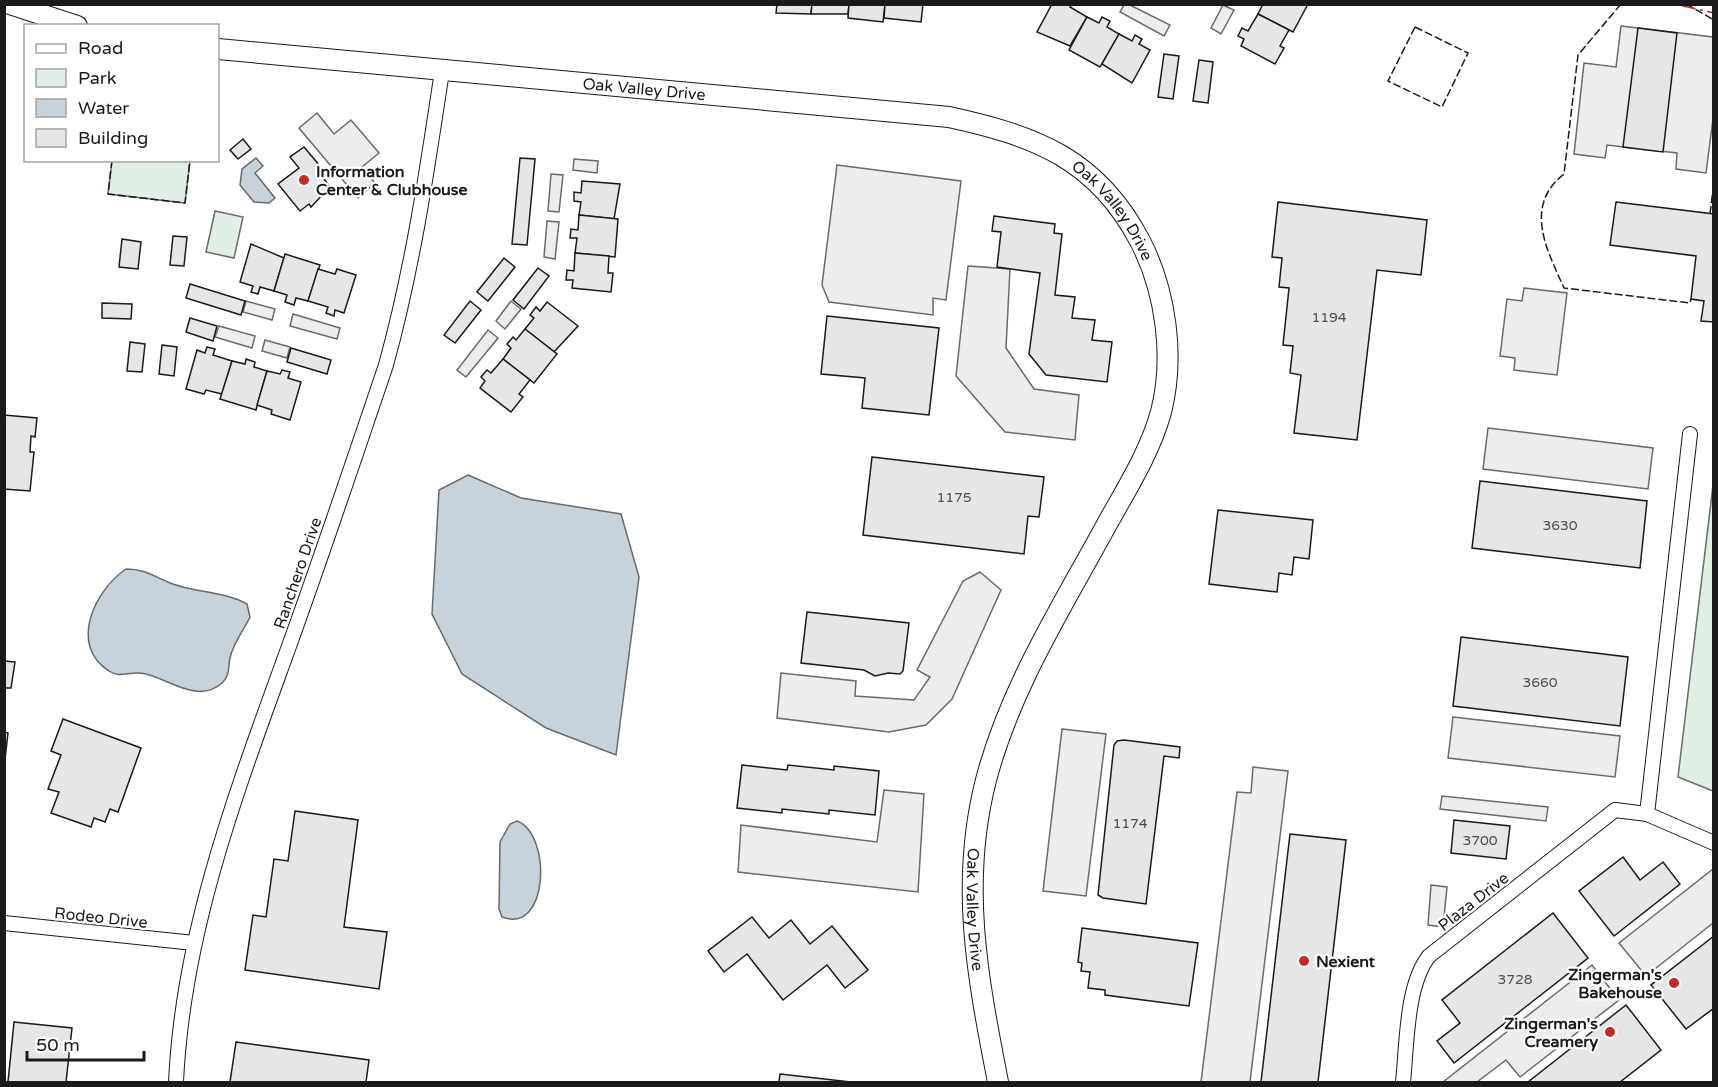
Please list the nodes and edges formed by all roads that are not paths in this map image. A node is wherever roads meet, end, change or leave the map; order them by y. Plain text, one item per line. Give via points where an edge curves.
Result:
1 (10, 4) edge
2 (71, 24) edge
3 (219, 49) edge
4 (442, 71) junction
5 (1690, 434) dead end
6 (1647, 814) junction
7 (1713, 843) edge
8 (4, 923) edge
9 (194, 944) junction
10 (176, 1083) edge
11 (998, 1083) edge
12 (1403, 1083) edge

1 - 2 street
3 - 4 street, Oak Valley Drive
4 - 9 street, Ranchero Drive via 415,247 386,365 241,782 210,878
4 - 11 street, Oak Valley Drive via 949,117 1041,143 1075,162 1106,189 1130,222 1150,260 1160,293 1167,347 1166,381 1150,443 1017,691 986,782 977,828 971,908
5 - 6 street
6 - 7 street, Plaza Drive
6 - 12 street, Plaza Drive via 1615,810 1429,956 1414,984
8 - 9 street, Rodeo Drive
9 - 10 street, Ranchero Drive via 182,1013

